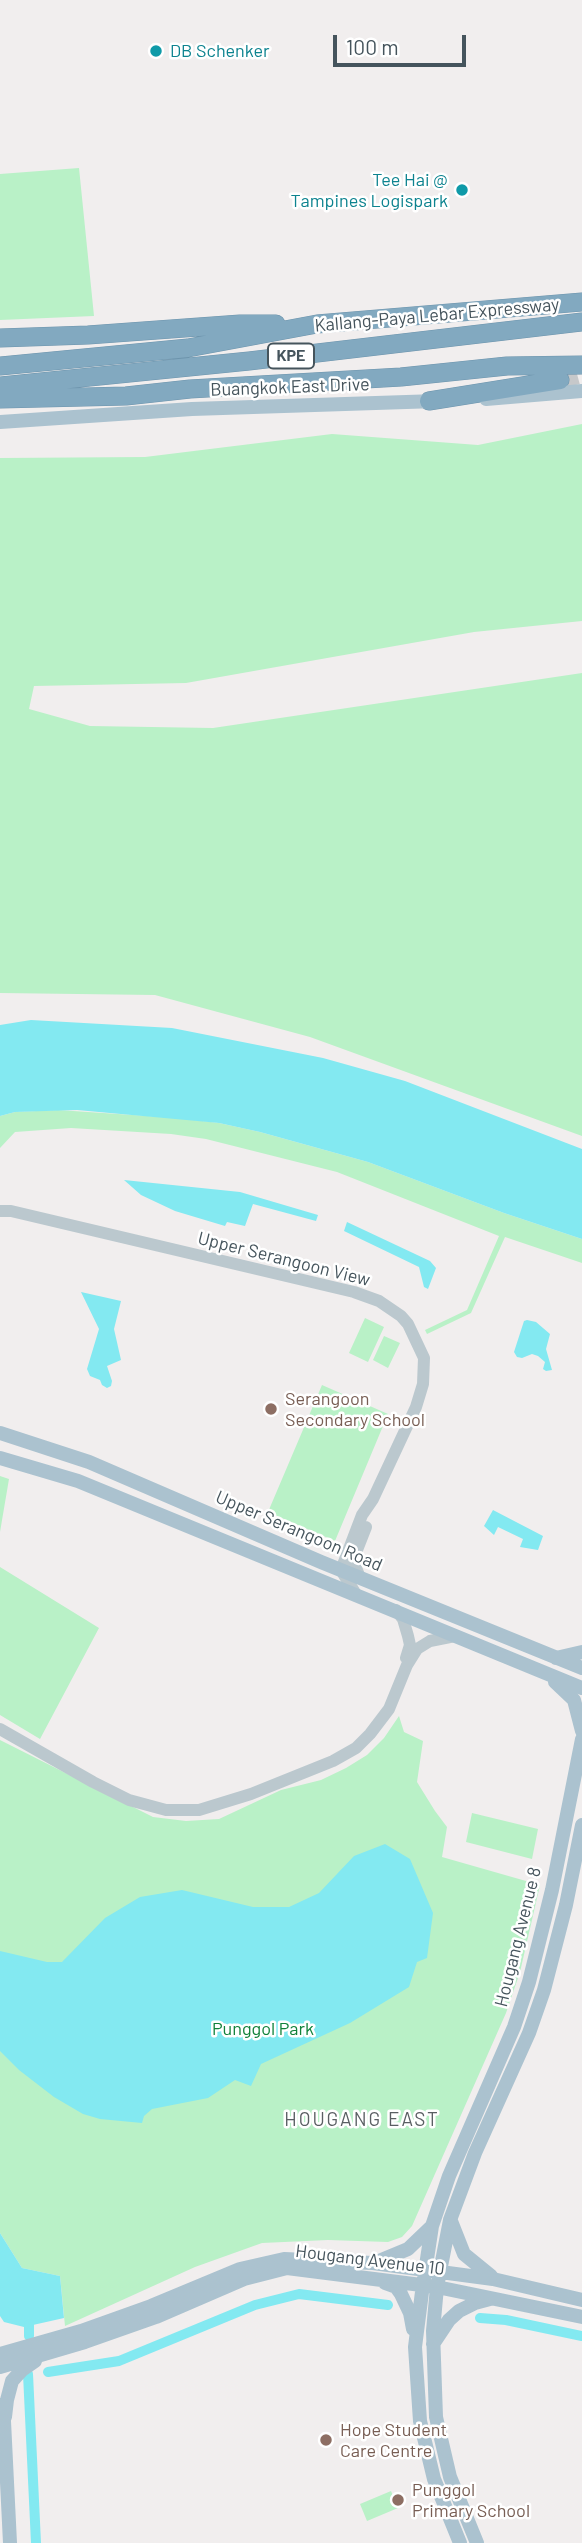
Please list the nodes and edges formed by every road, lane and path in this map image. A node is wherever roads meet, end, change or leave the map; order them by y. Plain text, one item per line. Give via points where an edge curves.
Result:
1 (582, 302) edge
2 (582, 322) edge
3 (317, 324) junction
4 (0, 338) edge
5 (582, 365) edge
6 (0, 366) edge
7 (560, 380) tunnel mouth
8 (0, 386) edge
9 (582, 391) edge
10 (0, 400) edge
11 (429, 401) junction
12 (0, 422) edge
13 (0, 1211) edge
14 (0, 1433) edge
15 (0, 1458) edge
16 (373, 1499) junction
17 (341, 1570) junction
18 (360, 1578) junction
19 (357, 1596) junction
20 (395, 1610) junction
21 (455, 1636) junction
22 (582, 1652) edge
23 (556, 1658) junction
24 (407, 1665) junction
25 (582, 1668) edge
26 (546, 1674) junction
27 (582, 1688) edge
28 (0, 1729) edge
29 (582, 1731) edge
30 (582, 1739) edge
31 (582, 1825) edge
32 (450, 2220) junction
33 (432, 2226) junction
34 (373, 2263) junction
35 (432, 2270) junction
36 (494, 2278) junction
37 (378, 2280) junction
38 (430, 2286) junction
39 (495, 2298) junction
40 (582, 2300) edge
41 (582, 2317) edge
42 (0, 2344) edge
43 (433, 2344) junction
44 (415, 2347) junction
45 (18, 2349) junction
46 (0, 2354) edge
47 (42, 2356) junction
48 (0, 2367) edge
49 (0, 2404) edge
50 (4, 2421) junction
51 (10, 2543) edge
52 (460, 2543) edge
53 (477, 2543) edge

1 - 3 highway, Kallang-Paya Lebar Expressway / KPE
2 - 8 highway, Kallang-Paya Lebar Expressway / KPE
3 - 4 highway
3 - 6 highway, Kallang-Paya Lebar Expressway / KPE via 188,348
5 - 10 highway via 508,366 126,397
7 - 11 highway
9 - 11 main road, Buangkok East Drive
11 - 12 main road, Buangkok East Drive via 192,409
13 - 16 street, Upper Serangoon View via 354,1292 387,1306 408,1324 419,1345 424,1358 423,1384
14 - 17 main road, Upper Serangoon Road via 89,1462
15 - 19 main road, Upper Serangoon Road via 78,1481
16 - 17 street, Upper Serangoon View
16 - 18 street, Upper Serangoon View via 355,1555
17 - 18 main road, Upper Serangoon Road
17 - 19 street
18 - 23 main road, Upper Serangoon Road
19 - 20 main road, Upper Serangoon Road
20 - 21 main road, Upper Serangoon Road
20 - 24 street via 408,1636
21 - 24 street via 425,1643
21 - 26 main road, Upper Serangoon Road
22 - 23 main road
23 - 25 main road, Upper Serangoon Road
24 - 28 street via 382,1721 356,1748 251,1794 200,1810 166,1811 125,1798
26 - 27 main road, Upper Serangoon Road
26 - 29 main road via 574,1700
30 - 33 main road, Hougang Avenue 8 via 529,1982
31 - 32 main road, Hougang Avenue 8 via 544,1990
32 - 35 main road, Hougang Avenue 8
32 - 36 main road via 464,2254
33 - 34 main road via 408,2249
33 - 35 main road, Hougang Avenue 8
34 - 35 main road, Hougang Avenue 10
34 - 45 main road, Hougang Avenue 10 via 284,2259 251,2266 129,2315
35 - 36 main road, Hougang Avenue 10
35 - 38 main road, Hougang Avenue 8
36 - 40 main road, Hougang Avenue 10
37 - 38 main road, Hougang Avenue 10
37 - 44 main road via 401,2294 410,2313
37 - 47 main road, Hougang Avenue 10 via 287,2268 244,2279 156,2317
38 - 39 main road, Hougang Avenue 10
38 - 43 main road, Hougang Avenue 8
38 - 44 main road, Hougang Avenue 8
39 - 41 main road, Hougang Avenue 10
39 - 43 main road via 459,2311
42 - 45 main road
43 - 53 main road, Hougang Avenue 8 via 436,2417 444,2461
44 - 52 main road, Hougang Avenue 8 via 420,2421 434,2479
45 - 46 main road, Hougang Avenue 10
47 - 48 main road, Hougang Avenue 10
47 - 50 main road via 12,2381
49 - 50 main road
50 - 51 main road

